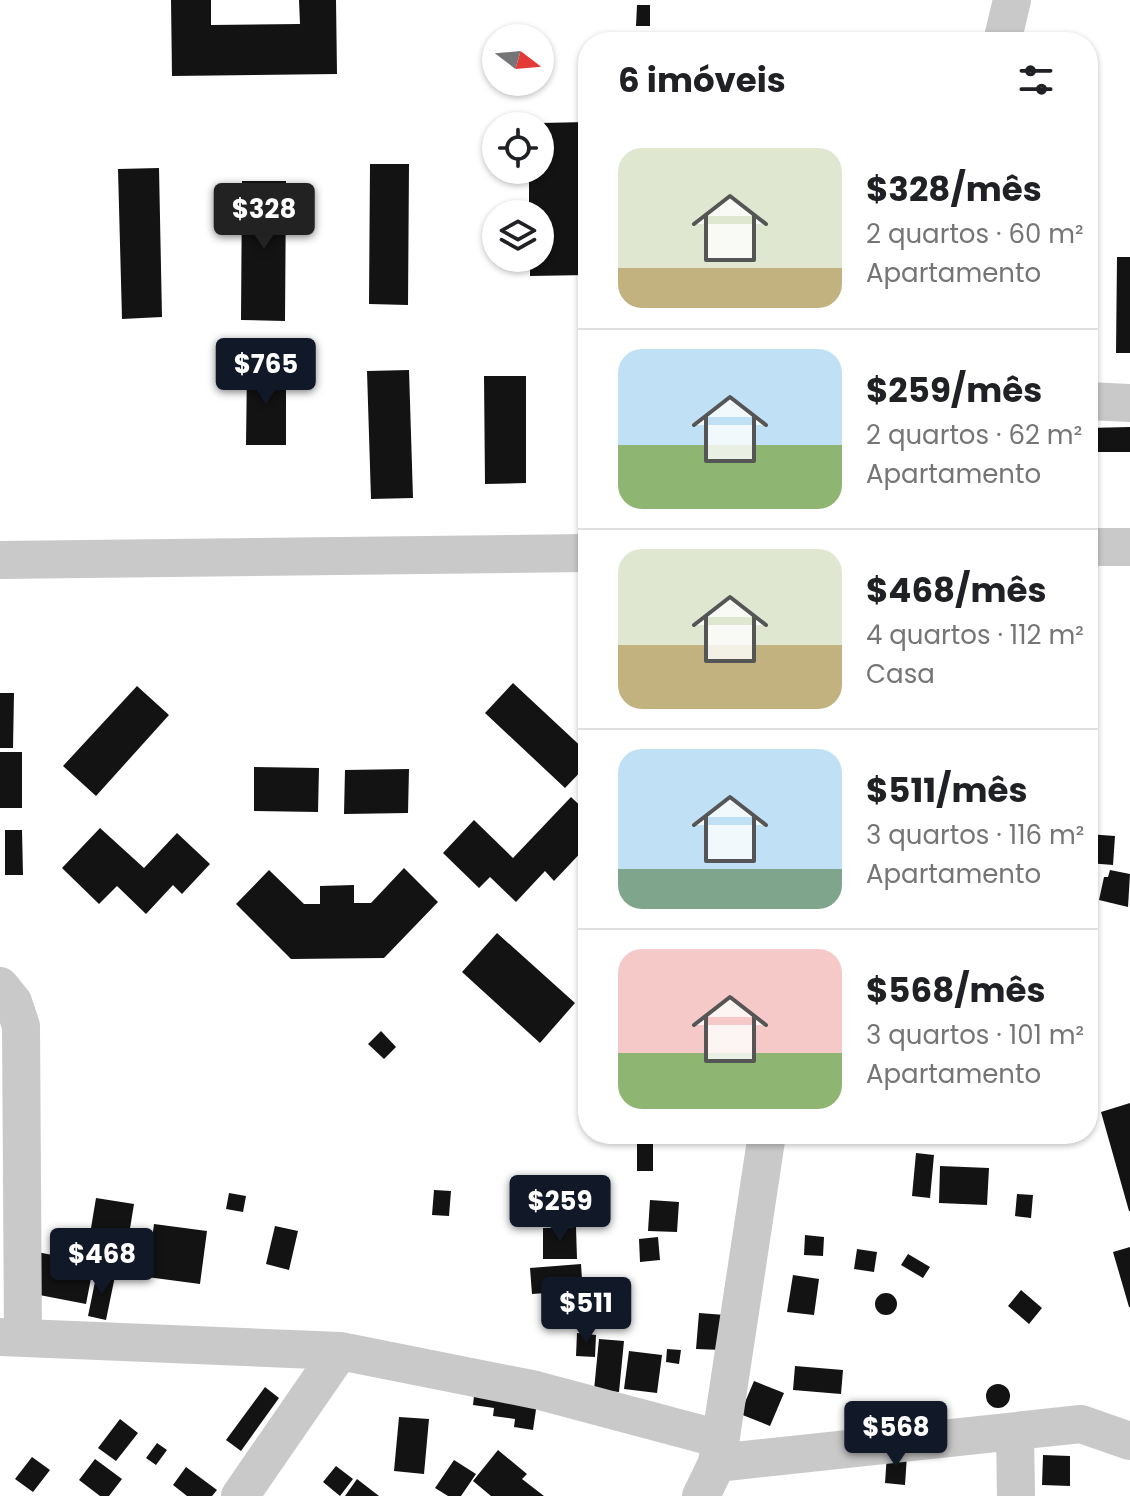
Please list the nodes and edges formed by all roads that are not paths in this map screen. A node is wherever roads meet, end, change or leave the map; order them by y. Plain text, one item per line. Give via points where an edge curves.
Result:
1 (1012, 0) edge
2 (1004, 32) edge
3 (1098, 401) edge
4 (1130, 403) edge
5 (1098, 547) edge
6 (1130, 547) edge
7 (578, 553) edge
8 (0, 560) edge
9 (0, 986) edge
10 (765, 1144) edge
11 (11, 1337) edge
12 (340, 1351) junction
13 (1015, 1432) junction
14 (1130, 1441) edge
15 (713, 1466) edge
16 (240, 1496) edge
17 (1016, 1496) edge

1 - 2 street
3 - 4 street
5 - 6 street
7 - 8 street
9 - 11 street via 13,1002 21,1026
10 - 15 street
11 - 12 street
12 - 15 street via 536,1390
12 - 16 street
13 - 14 street via 1081,1424
13 - 15 street
13 - 17 street

